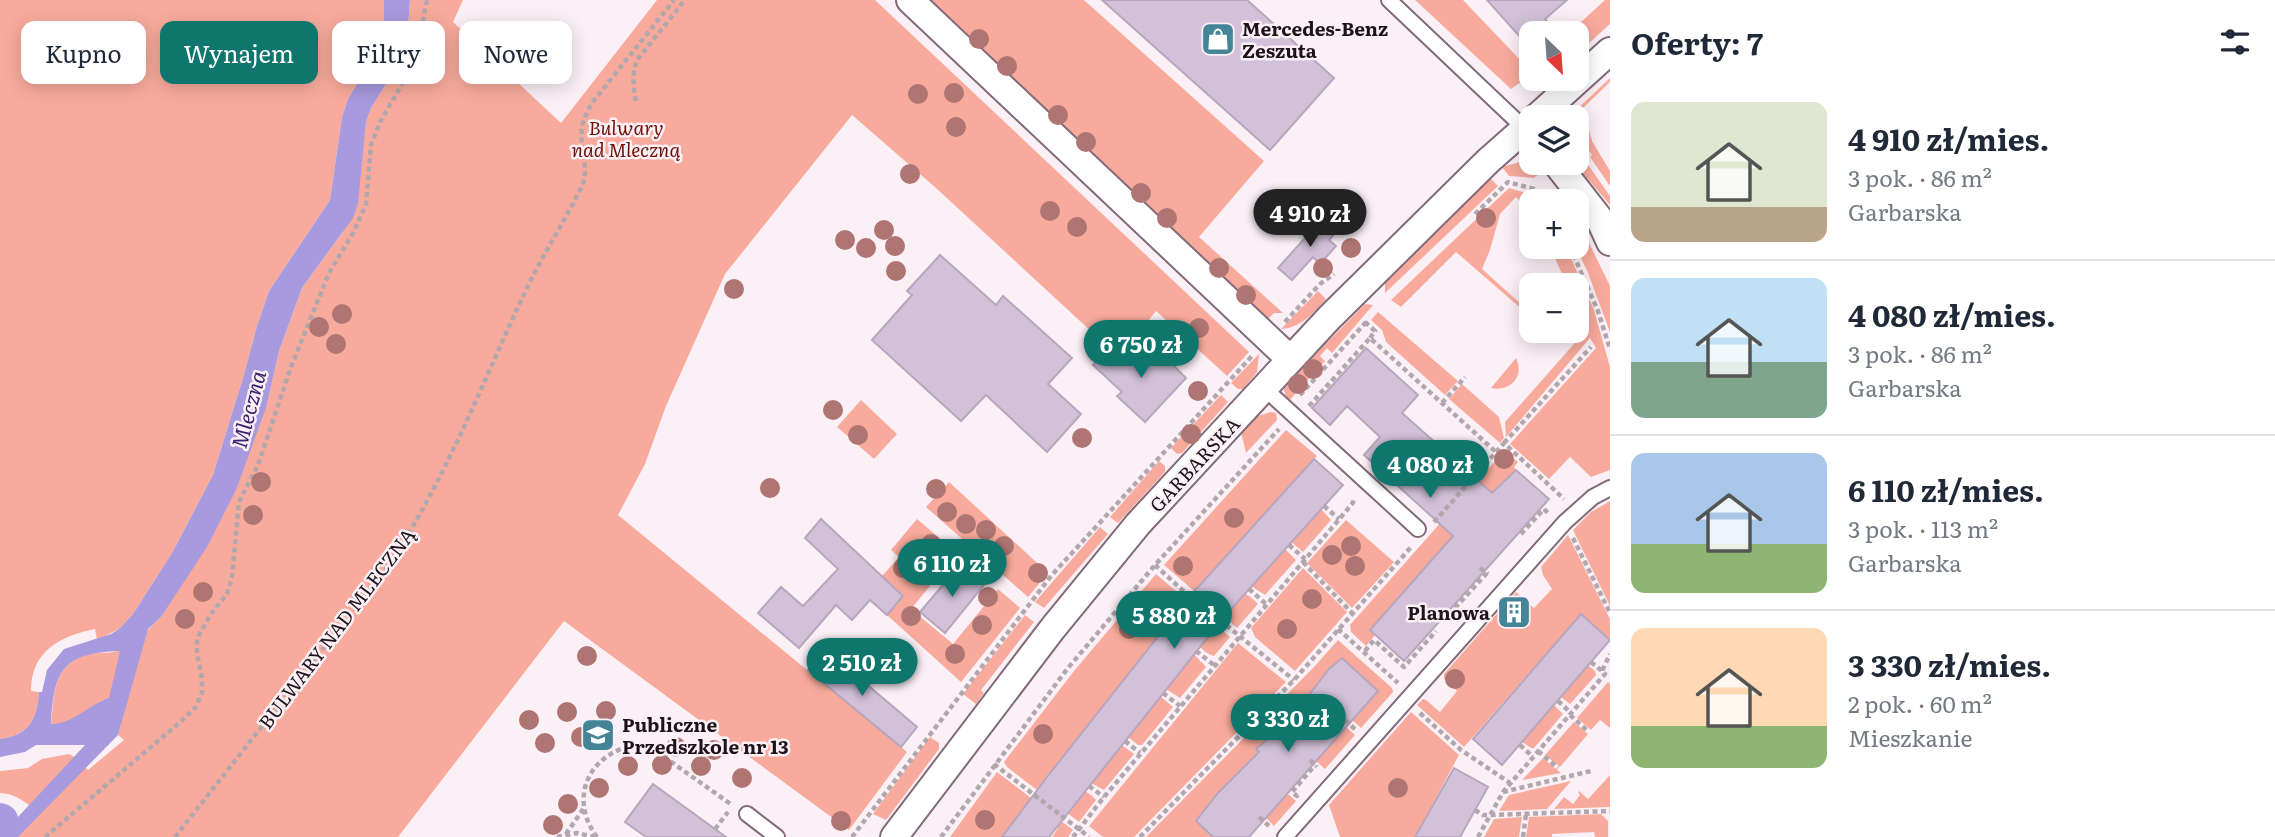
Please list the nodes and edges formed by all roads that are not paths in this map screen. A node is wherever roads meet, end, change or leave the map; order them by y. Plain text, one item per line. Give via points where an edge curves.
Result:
1 (910, 0) edge
2 (1389, 0) edge
3 (1610, 51) edge
4 (1553, 105) edge
5 (1519, 115) edge
6 (1519, 136) edge
7 (1565, 175) edge
8 (1610, 242) edge
9 (1290, 359) junction
10 (1264, 388) junction
11 (1610, 488) edge
12 (1417, 536) road end
13 (747, 814) dead end
14 (777, 837) edge
15 (894, 837) edge
16 (1285, 837) edge

1 - 9 street
2 - 5 lane
3 - 4 street, GARBARSKA
6 - 9 street, GARBARSKA via 1468,179
7 - 8 street via 1599,218
9 - 10 street, GARBARSKA
10 - 12 lane
10 - 15 street, GARBARSKA via 1097,573
11 - 16 lane via 1559,520
13 - 14 lane

